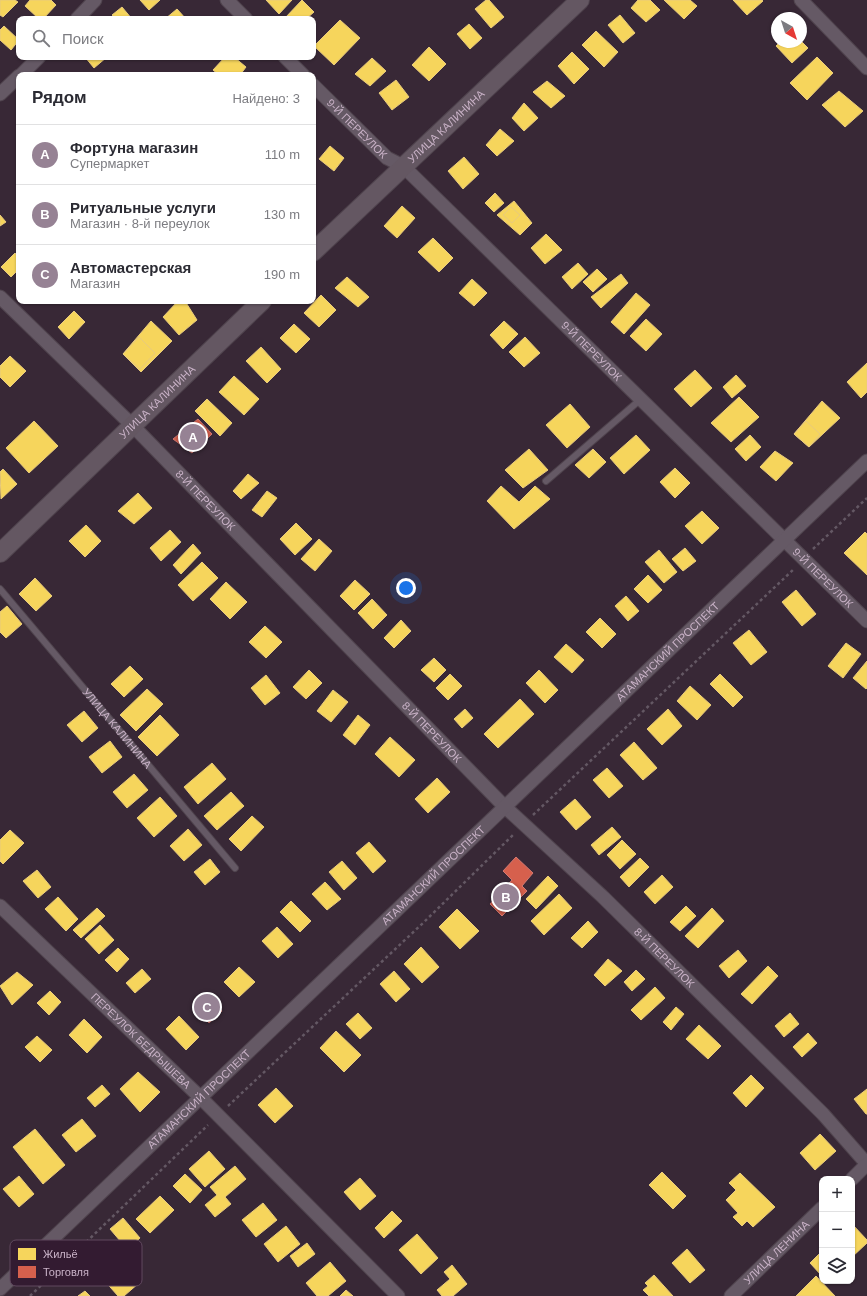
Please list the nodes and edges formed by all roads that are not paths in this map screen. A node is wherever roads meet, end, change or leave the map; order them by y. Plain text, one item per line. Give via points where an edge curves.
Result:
1 (95, 0) edge
2 (227, 0) edge
3 (580, 0) edge
4 (801, 0) edge
5 (80, 16) edge
6 (243, 16) edge
7 (36, 60) edge
8 (288, 60) edge
9 (867, 68) edge
10 (24, 72) edge
11 (300, 72) edge
12 (16, 80) edge
13 (316, 88) edge
14 (0, 94) edge
15 (403, 166) junction
16 (316, 249) edge
17 (0, 297) edge
18 (259, 304) edge
19 (641, 399) junction
20 (133, 426) junction
21 (867, 461) edge
22 (546, 481) dead end
23 (784, 540) junction
24 (0, 553) edge
25 (0, 589) edge
26 (867, 621) edge
27 (504, 806) junction
28 (235, 868) dead end
29 (0, 906) edge
30 (201, 1098) junction
31 (867, 1164) edge
32 (855, 1176) edge
33 (819, 1211) edge
34 (52, 1240) edge
35 (10, 1279) edge
36 (0, 1289) edge
37 (398, 1296) edge
38 (731, 1296) edge

1 - 5 street
2 - 6 street
3 - 15 main road, УЛИЦА КАЛИНИНА
4 - 9 street
7 - 10 street
8 - 11 street
12 - 14 street
13 - 15 street, 9-Й ПЕРЕУЛОК via 387,158
15 - 16 main road, УЛИЦА КАЛИНИНА
15 - 19 street, 9-Й ПЕРЕУЛОК
17 - 20 street, 8-Й ПЕРЕУЛОК
18 - 20 main road, УЛИЦА КАЛИНИНА
19 - 22 lane
19 - 23 street, 9-Й ПЕРЕУЛОК
20 - 24 main road, УЛИЦА КАЛИНИНА
20 - 27 street, 8-Й ПЕРЕУЛОК
21 - 23 street, АТАМАНСКИЙ ПРОСПЕКТ
23 - 26 street, 9-Й ПЕРЕУЛОК
23 - 27 street, АТАМАНСКИЙ ПРОСПЕКТ
25 - 28 lane, УЛИЦА КАЛИНИНА
27 - 30 street, АТАМАНСКИЙ ПРОСПЕКТ
27 - 31 street, 8-Й ПЕРЕУЛОК via 603,897 823,1114
29 - 30 street, ПЕРЕУЛОК БЕДРЫШЕВА
30 - 34 street, АТАМАНСКИЙ ПРОСПЕКТ
30 - 37 street, ПЕРЕУЛОК БЕДРЫШЕВА
31 - 32 street
33 - 38 street, УЛИЦА ЛЕНИНА
35 - 36 street, АТАМАНСКИЙ ПРОСПЕКТ

